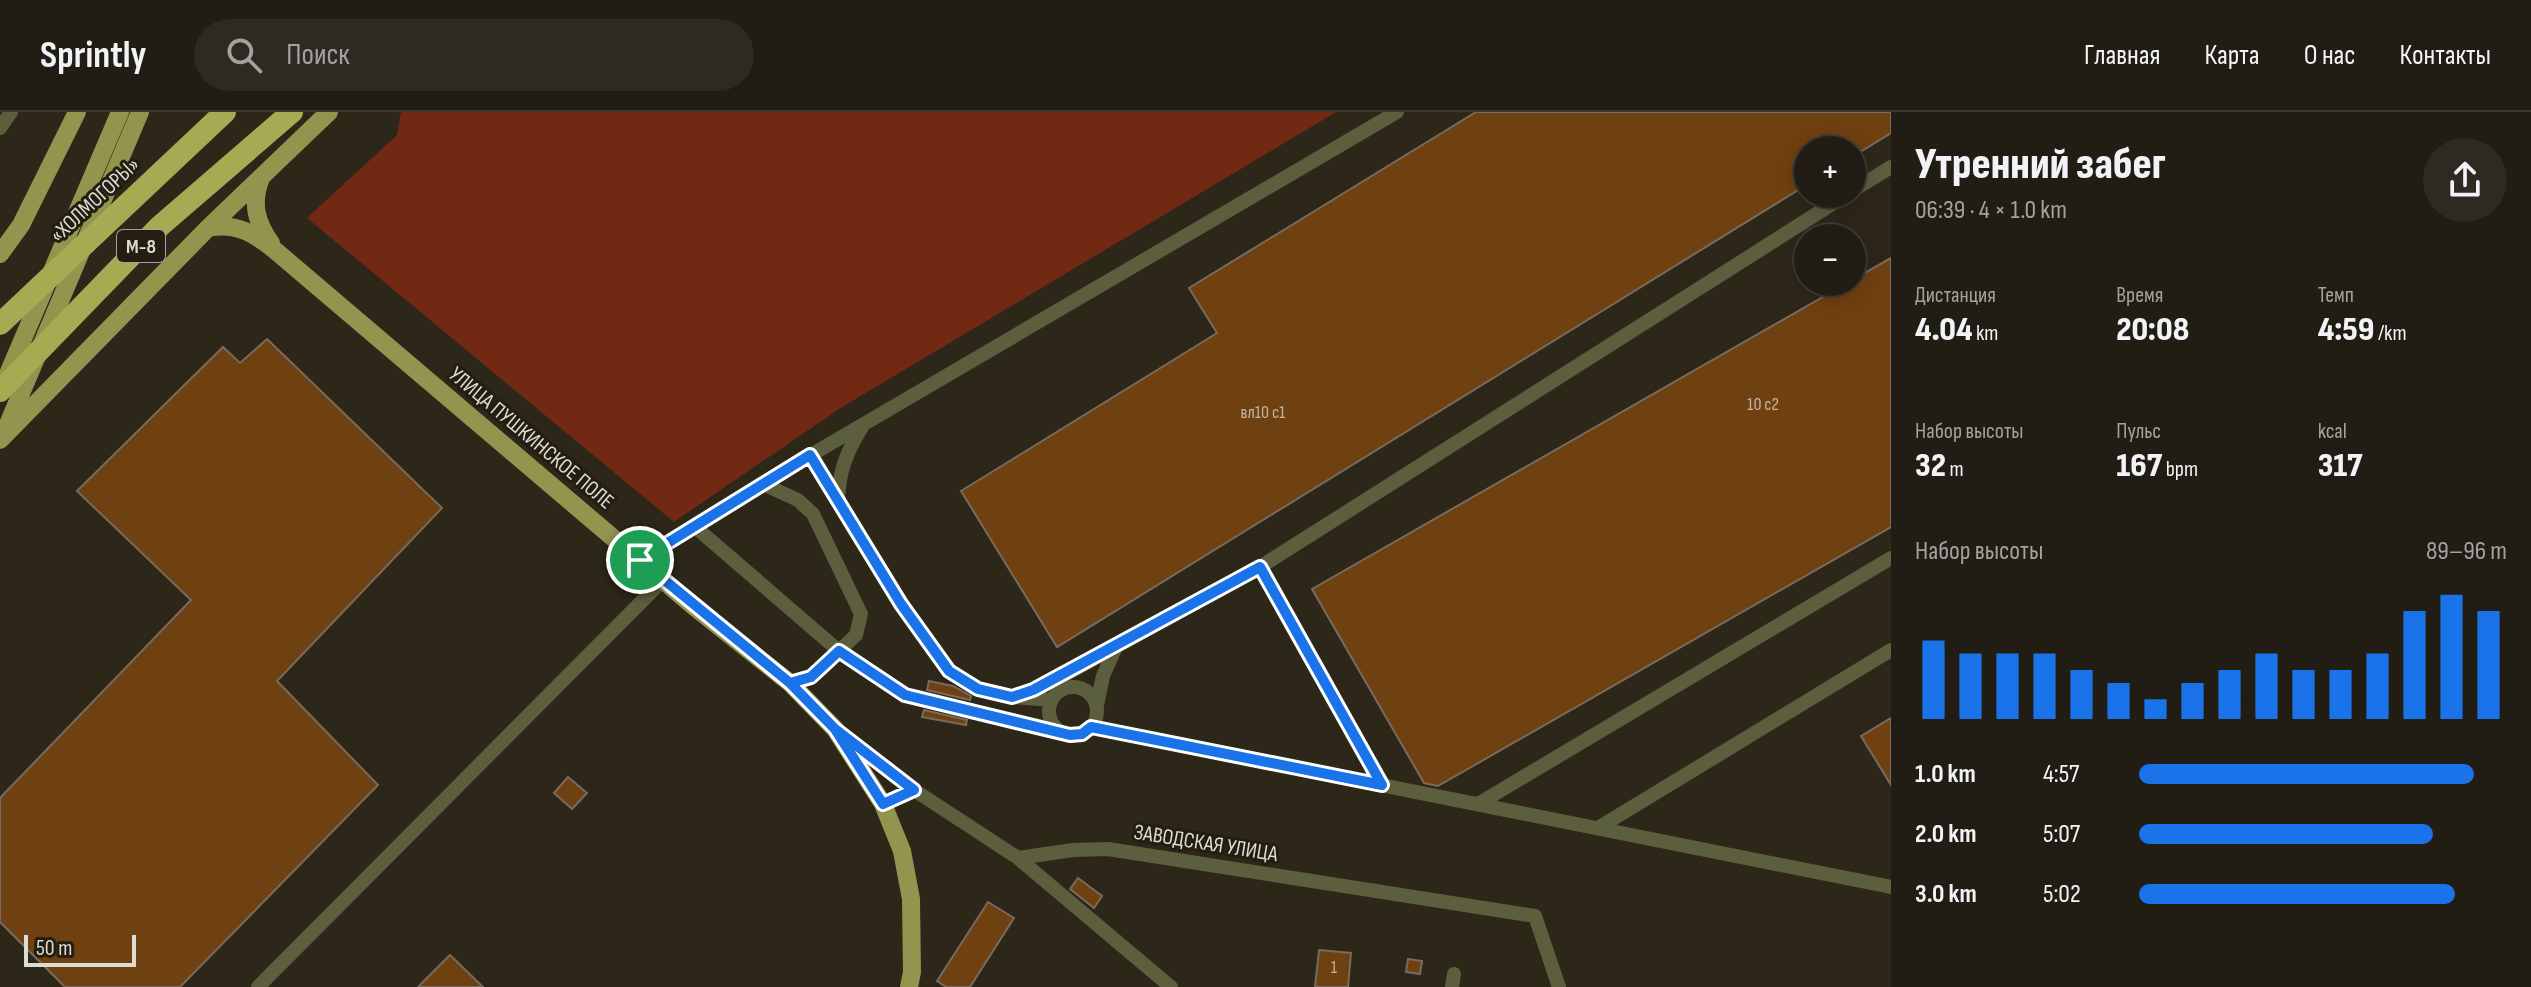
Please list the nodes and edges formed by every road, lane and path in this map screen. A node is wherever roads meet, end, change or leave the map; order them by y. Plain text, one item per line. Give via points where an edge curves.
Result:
1 (11, 112) edge
2 (77, 112) edge
3 (120, 112) edge
4 (140, 112) edge
5 (225, 112) edge
6 (292, 112) edge
7 (329, 112) edge
8 (1397, 112) edge
9 (0, 128) edge
10 (1891, 167) edge
11 (262, 175) junction
12 (1866, 183) edge
13 (1826, 208) edge
14 (208, 228) junction
15 (277, 252) junction
16 (0, 254) edge
17 (0, 324) edge
18 (0, 392) edge
19 (863, 425) junction
20 (0, 441) edge
21 (810, 455) junction
22 (763, 484) junction
23 (838, 501) junction
24 (694, 526) junction
25 (1891, 558) edge
26 (640, 560) junction
27 (1260, 567) junction
28 (663, 580) junction
29 (1116, 646) junction
30 (1891, 650) edge
31 (839, 651) junction
32 (790, 683) junction
33 (1070, 687) junction
34 (1012, 697) junction
35 (1052, 700) junction
36 (1097, 705) junction
37 (1091, 727) junction
38 (835, 729) junction
39 (1060, 731) junction
40 (1382, 785) junction
41 (914, 790) junction
42 (883, 804) junction
43 (1478, 804) junction
44 (1598, 828) junction
45 (1018, 858) junction
46 (1891, 887) edge
47 (258, 987) edge
48 (909, 987) edge
49 (1171, 987) edge
50 (1559, 987) edge

1 - 9 street
2 - 16 main road via 21,225
3 - 18 main road
4 - 20 main road
5 - 17 highway, «ХОЛМОГОРЫ» / М-8
6 - 18 highway, М-8 via 160,226
7 - 11 main road
8 - 19 street
10 - 12 street
11 - 14 main road
11 - 15 main road, УЛИЦА ПУШКИНСКОЕ ПОЛЕ via 255,208 261,229
13 - 27 street
14 - 15 main road, УЛИЦА ПУШКИНСКОЕ ПОЛЕ via 238,227
14 - 20 main road
15 - 26 main road, УЛИЦА ПУШКИНСКОЕ ПОЛЕ
19 - 21 street
19 - 23 street via 844,460
21 - 22 street
21 - 23 street
22 - 24 street
22 - 31 street via 798,500 813,514 861,614 856,635
23 - 34 street via 949,671 978,689
24 - 26 street
24 - 31 street
25 - 43 street
26 - 28 main road, УЛИЦА ПУШКИНСКОЕ ПОЛЕ
27 - 29 street
27 - 40 street
28 - 32 main road, УЛИЦА ПУШКИНСКОЕ ПОЛЕ
28 - 47 street
29 - 33 street
29 - 34 street
29 - 36 street
30 - 44 street
31 - 32 street via 811,677
31 - 39 street via 905,695
32 - 38 main road, УЛИЦА ПУШКИНСКОЕ ПОЛЕ
33 - 35 street
33 - 36 street via 1082,688
34 - 35 street
35 - 39 street via 1049,711
36 - 37 street
37 - 39 street via 1082,734
37 - 40 street
38 - 41 street
38 - 42 main road, УЛИЦА ПУШКИНСКОЕ ПОЛЕ
40 - 43 street
41 - 42 street
41 - 45 street
42 - 48 main road, УЛИЦА ПУШКИНСКОЕ ПОЛЕ via 902,851 911,899
43 - 44 street
44 - 46 street
45 - 49 street
45 - 50 street, ЗАВОДСКАЯ УЛИЦА via 1108,849 1535,916

